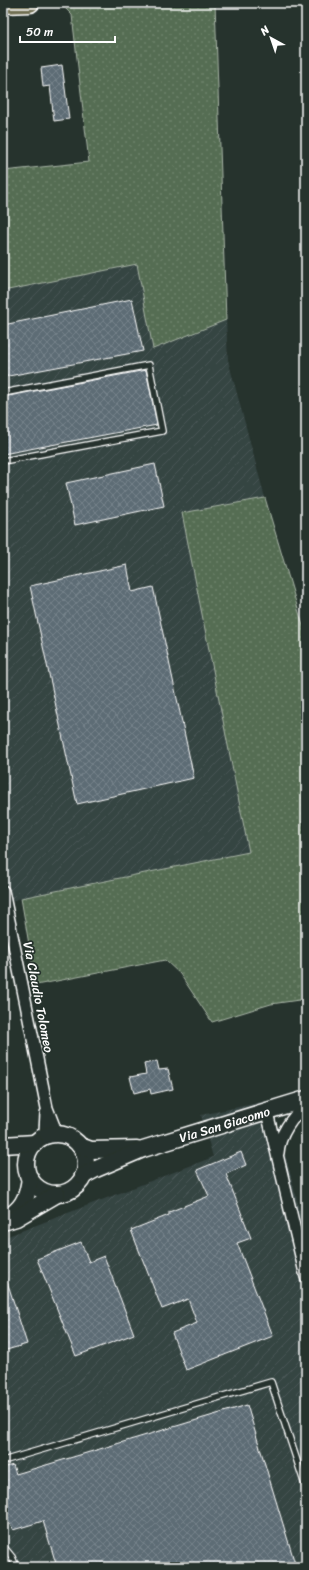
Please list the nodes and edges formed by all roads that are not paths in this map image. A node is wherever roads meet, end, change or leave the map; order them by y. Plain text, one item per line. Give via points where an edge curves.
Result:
1 (30, 3) edge
2 (3, 4) edge
3 (3, 393) edge
4 (3, 461) edge
5 (3, 891) edge
6 (306, 1099) edge
7 (306, 1105) edge
8 (47, 1108) junction
9 (267, 1112) junction
10 (57, 1134) junction
11 (37, 1141) junction
12 (3, 1145) edge
13 (80, 1146) junction
14 (143, 1149) junction
15 (277, 1156) junction
16 (28, 1171) junction
17 (83, 1176) junction
18 (57, 1194) junction
19 (3, 1221) edge
20 (306, 1277) edge
21 (3, 1461) edge
22 (303, 1470) edge
23 (306, 1488) edge
24 (3, 1546) edge
25 (16, 1567) edge

1 - 2 main road
3 - 4 lane via 149,365 162,431
5 - 8 street, Via Claudio Tolomeo
6 - 9 street, Via San Giacomo
7 - 15 street via 285,1129 278,1145
8 - 10 street, Via Claudio Tolomeo
8 - 11 street, Via Claudio Tolomeo via 45,1131
9 - 14 street, Via San Giacomo
9 - 15 street
10 - 11 street
10 - 13 street via 70,1137
11 - 12 street
11 - 16 street via 28,1153
12 - 16 street via 20,1158
13 - 14 street, Via San Giacomo via 91,1150
13 - 17 street via 86,1161
14 - 17 street, Via San Giacomo
15 - 20 street
16 - 18 street via 41,1190
16 - 19 street via 27,1196 16,1212
17 - 18 street via 75,1187
18 - 19 street via 16,1218
21 - 22 lane via 271,1382
22 - 23 lane
24 - 25 lane

